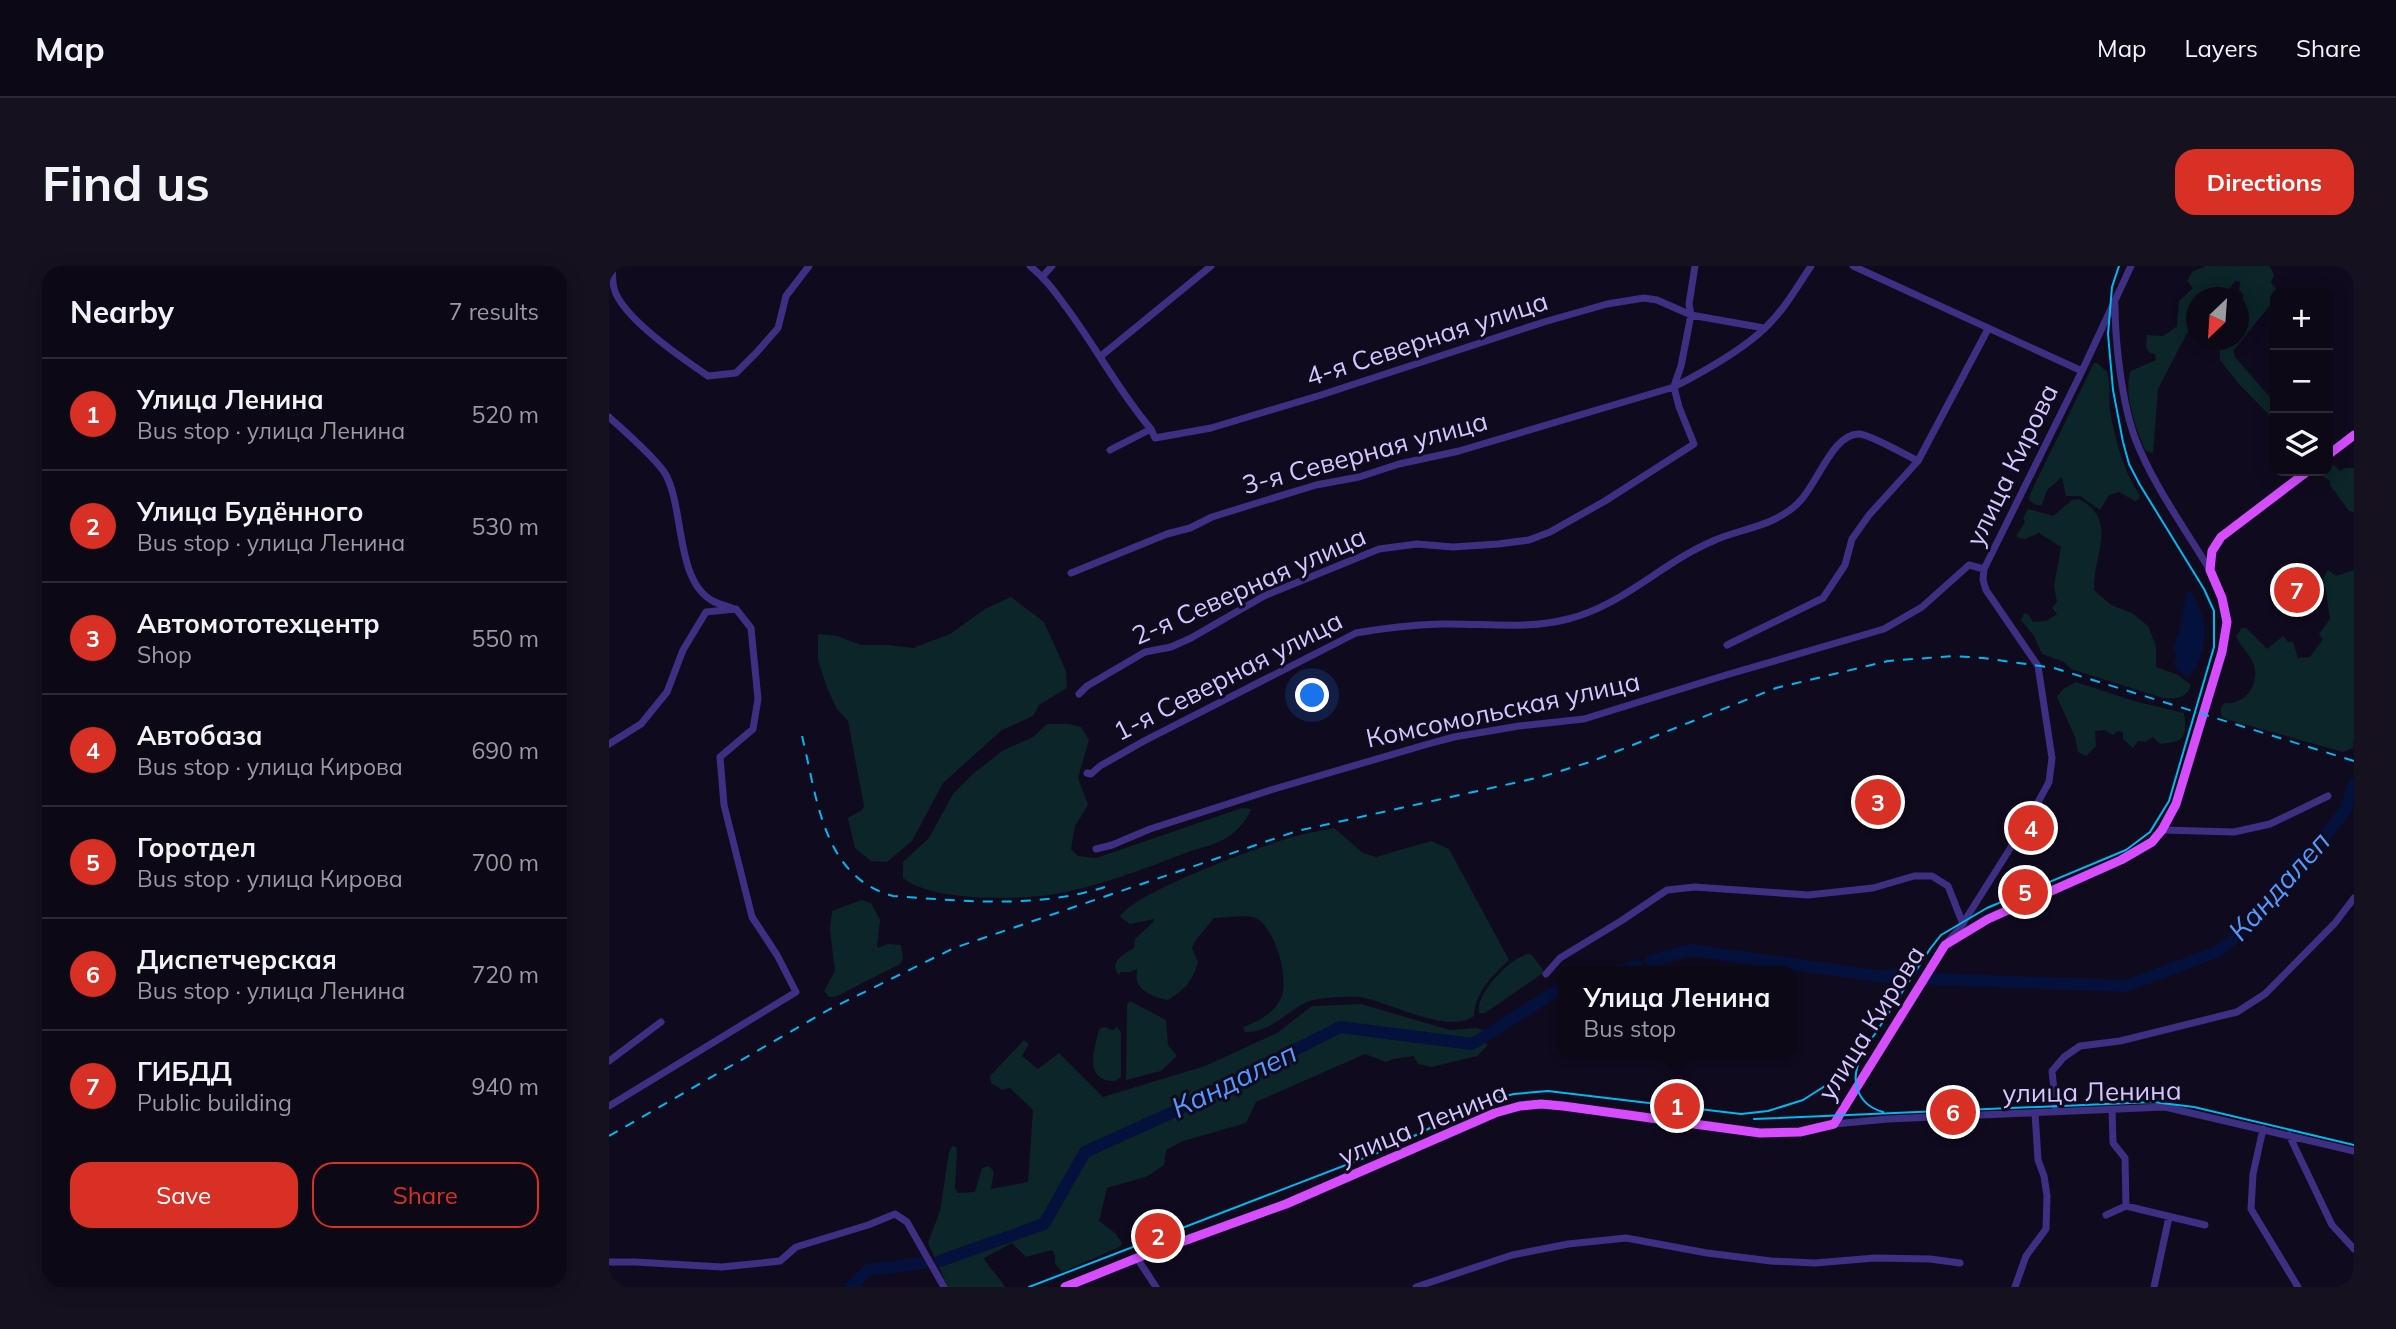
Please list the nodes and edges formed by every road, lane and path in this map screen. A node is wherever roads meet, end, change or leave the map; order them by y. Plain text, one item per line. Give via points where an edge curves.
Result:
1 (612, 266) edge
2 (809, 266) edge
3 (1030, 266) edge
4 (1052, 266) edge
5 (1211, 266) edge
6 (1695, 266) edge
7 (1811, 266) edge
8 (1853, 266) edge
9 (2131, 266) edge
10 (1043, 276) junction
11 (2115, 300) junction
12 (1691, 315) junction
13 (1765, 329) junction
14 (1988, 329) junction
15 (1101, 356) junction
16 (2082, 371) junction
17 (1674, 387) junction
18 (609, 417) edge
19 (1151, 429) junction
20 (2354, 435) edge
21 (1110, 450) dead end
22 (2333, 451) edge
23 (1918, 461) junction
24 (2302, 476) edge
25 (2216, 543) junction
26 (2195, 545) junction
27 (1984, 569) junction
28 (2210, 569) junction
29 (1071, 573) dead end
30 (736, 609) junction
31 (1727, 645) dead end
32 (1079, 694) dead end
33 (609, 744) edge
34 (1087, 773) dead end
35 (2328, 796) dead end
36 (2162, 830) junction
37 (1095, 849) dead end
38 (2354, 898) edge
39 (1962, 923) junction
40 (1945, 945) junction
41 (1546, 974) dead end
42 (661, 1022) dead end
43 (609, 1060) edge
44 (609, 1106) edge
45 (2112, 1109) junction
46 (2056, 1111) junction
47 (2035, 1112) junction
48 (1834, 1124) junction
49 (2263, 1129) junction
50 (2289, 1135) junction
51 (2354, 1152) edge
52 (2126, 1206) junction
53 (2106, 1215) dead end
54 (2169, 1217) junction
55 (2205, 1225) dead end
56 (2354, 1248) edge
57 (1137, 1258) junction
58 (609, 1262) edge
59 (1961, 1263) dead end
60 (944, 1287) edge
61 (1065, 1287) edge
62 (1156, 1287) edge
63 (1416, 1287) edge
64 (2015, 1287) edge
65 (2154, 1287) edge
66 (2298, 1287) edge

1 - 2 street via 614,289 628,313 708,376 736,373 757,352 778,328 786,296
3 - 10 street
4 - 10 street
5 - 15 street
6 - 12 street
7 - 13 street, 3-я Северная улица
8 - 14 street
9 - 11 street, улица Кирова
10 - 15 street
11 - 16 street, улица Кирова
11 - 26 street, улица Кирова via 2125,398 2135,437
12 - 13 street, 4-я Северная улица
12 - 17 street
12 - 19 street, 4-я Северная улица via 1644,298 1607,304 1211,428 1155,438
13 - 17 street, 3-я Северная улица
14 - 16 street
14 - 23 street
15 - 19 street via 1129,404
16 - 27 street, улица Кирова
17 - 29 street, 3-я Северная улица via 1459,451 1269,499
17 - 32 street, 2-я Северная улица via 1694,444 1551,532 1498,544 1379,549 1264,596 1171,647 1145,652
18 - 30 street via 665,473 692,579 710,600
19 - 21 street
20 - 22 main road
23 - 31 street via 1852,539 1845,565 1823,598
23 - 34 street, 1-я Северная улица via 1863,434 1850,435 1837,444 1799,503 1773,520 1713,541 1674,561 1605,604 1569,619 1523,625 1442,624 1356,633
24 - 25 main road
25 - 26 street
25 - 28 main road
26 - 28 street, улица Кирова
27 - 37 street, Комсомольская улица via 1969,565 1922,607 1884,629 1584,719 1428,744
27 - 39 street, улица Кирова via 1986,590 2038,666 2052,758 2049,782 2030,817
28 - 36 main road, улица Кирова via 2227,622 2222,652 2176,804
30 - 33 street via 705,612 683,650 667,692 641,724
30 - 44 street via 751,628 758,699 753,729 720,757 724,805 752,917 796,992
35 - 36 street via 2270,824 2234,832
36 - 40 main road, улица Кирова via 2152,842 2121,860 1988,919
38 - 46 street via 2265,994 2237,1012 2120,1041 2080,1046 2052,1071
39 - 40 street, улица Кирова
39 - 41 street via 1948,886 1932,876 1808,895 1695,887 1667,890 1560,958
40 - 48 main road, улица Кирова
42 - 43 street
45 - 46 street, улица Ленина
45 - 49 street, улица Ленина via 2173,1108
45 - 52 street via 2113,1143 2125,1158
46 - 47 street, улица Ленина
47 - 48 street, улица Ленина
47 - 64 street via 2038,1160 2047,1196 2046,1229 2026,1256
48 - 57 main road, улица Ленина via 1800,1132 1760,1133 1563,1106 1520,1105 1286,1204
49 - 50 street, улица Ленина
49 - 66 street via 2251,1209
50 - 51 street, улица Ленина
50 - 56 street via 2332,1225
52 - 53 street
52 - 54 street
54 - 55 street
54 - 65 street
57 - 61 main road, улица Ленина
57 - 62 street
58 - 60 street via 722,1267 780,1261 796,1247 895,1214 907,1222
59 - 63 street via 1875,1258 1815,1264 1771,1261 1626,1238 1512,1255

